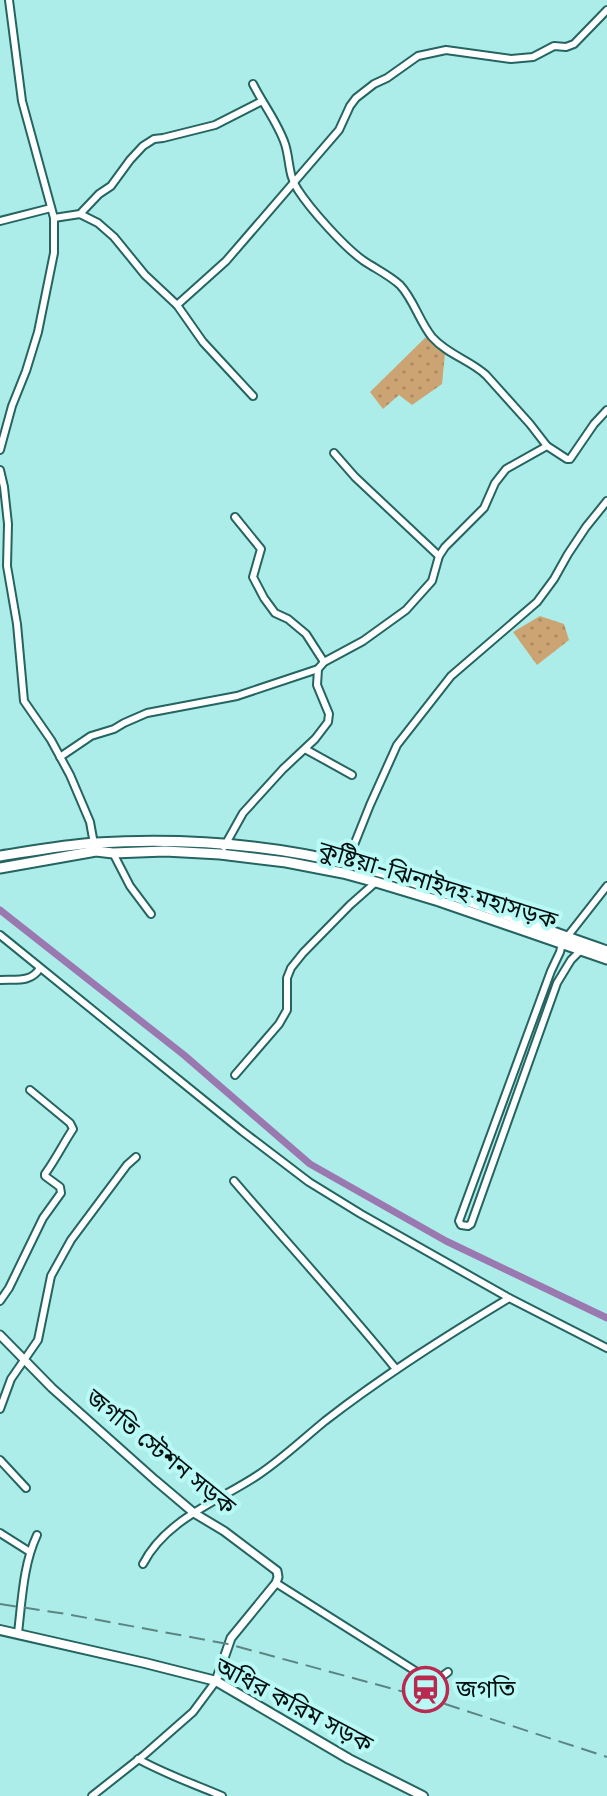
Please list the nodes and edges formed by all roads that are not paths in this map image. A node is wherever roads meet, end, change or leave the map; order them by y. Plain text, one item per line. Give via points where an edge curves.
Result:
1 (9, 0) edge
2 (607, 10) edge
3 (253, 84) dead end
4 (262, 101) junction
5 (294, 184) junction
6 (51, 208) junction
7 (80, 214) junction
8 (54, 218) junction
9 (0, 221) edge
10 (177, 305) junction
11 (253, 396) dead end
12 (607, 410) edge
13 (547, 446) junction
14 (0, 450) edge
15 (334, 453) dead end
16 (0, 470) edge
17 (607, 501) edge
18 (235, 517) dead end
19 (439, 556) junction
20 (324, 662) junction
21 (318, 669) junction
22 (305, 749) junction
23 (60, 757) junction
24 (352, 775) dead end
25 (95, 847) junction
26 (223, 849) junction
27 (113, 853) junction
28 (0, 856) edge
29 (0, 868) edge
30 (345, 868) junction
31 (376, 882) junction
32 (607, 886) edge
33 (151, 914) dead end
34 (0, 935) edge
35 (567, 941) junction
36 (580, 947) junction
37 (607, 951) edge
38 (607, 959) edge
39 (40, 968) junction
40 (0, 980) edge
41 (235, 1075) dead end
42 (30, 1090) dead end
43 (136, 1157) dead end
44 (234, 1181) dead end
45 (509, 1298) junction
46 (0, 1301) edge
47 (1, 1337) edge
48 (607, 1348) edge
49 (24, 1362) junction
50 (396, 1369) junction
51 (0, 1409) edge
52 (0, 1460) edge
53 (26, 1488) dead end
54 (194, 1513) junction
55 (0, 1533) edge
56 (37, 1535) dead end
57 (30, 1552) junction
58 (143, 1564) dead end
59 (276, 1583) junction
60 (0, 1630) edge
61 (18, 1633) junction
62 (448, 1672) dead end
63 (216, 1681) junction
64 (138, 1759) junction
65 (94, 1795) edge
66 (222, 1796) edge
67 (423, 1796) edge

1 - 6 street via 22,101
2 - 5 street via 574,44 554,46 533,57 446,50 418,56 356,98 339,130
3 - 4 street
4 - 5 street via 284,141
4 - 7 street via 215,125 154,139
5 - 10 street via 226,261
5 - 13 street via 349,248 401,287 431,336 480,369
6 - 8 street
6 - 9 street
7 - 8 street
7 - 10 street via 114,237
8 - 14 street via 54,253 38,332
10 - 11 street
12 - 13 street via 570,459
13 - 19 street via 506,469 484,508
15 - 19 street
16 - 23 street via 24,701
17 - 30 street via 537,602 451,676 397,745
18 - 20 street via 261,549 253,577 264,598 275,613 306,634
19 - 20 street via 432,581 406,610
20 - 21 street
21 - 22 street via 328,722
21 - 23 street via 237,696 147,713 91,736
22 - 24 street
22 - 26 street via 243,813
23 - 25 street via 90,822
25 - 26 highway, কুষ্টিয়া-ঝিনাইদহ মহাসড়ক via 166,842
25 - 27 highway, কুষ্টিয়া-ঝিনাইদহ মহাসড়ক
25 - 28 highway, কুষ্টিয়া-ঝিনাইদহ মহাসড়ক
25 - 29 highway, কুষ্টিয়া-ঝিনাইদহ মহাসড়ক
26 - 27 highway, কুষ্টিয়া-ঝিনাইদহ মহাসড়ক
26 - 30 highway, কুষ্টিয়া-ঝিনাইদহ মহাসড়ক
27 - 33 street
30 - 31 highway, কুষ্টিয়া-ঝিনাইদহ মহাসড়ক
30 - 35 highway, কুষ্টিয়া-ঝিনাইদহ মহাসড়ক via 440,892
31 - 35 highway, কুষ্টিয়া-ঝিনাইদহ মহাসড়ক
31 - 41 street via 291,968 287,1010
32 - 35 street
34 - 39 street
35 - 36 highway, কুষ্টিয়া-ঝিনাইদহ মহাসড়ক
35 - 36 street via 459,1221 465,1226 471,1224 557,983
36 - 37 highway
36 - 38 highway
39 - 40 street via 30,978
39 - 45 street via 309,1182
42 - 46 street via 73,1129 45,1174 61,1193
43 - 49 street via 71,1240 51,1276 38,1340
44 - 50 street
45 - 48 street
45 - 50 street
47 - 49 street, জগতি স্টেশন সড়ক
49 - 51 street
49 - 54 street, জগতি স্টেশন সড়ক
50 - 54 street via 260,1474
52 - 53 street
54 - 58 street via 161,1538
54 - 59 street, জগতি স্টেশন সড়ক via 277,1571
55 - 57 street
56 - 57 street
57 - 61 street
59 - 62 street via 428,1679 436,1681
59 - 63 street via 231,1638
60 - 61 main road, অধির করিম সড়ক
61 - 63 main road, অধির করিম সড়ক
63 - 64 street via 193,1712
63 - 67 main road, অধির করিম সড়ক
64 - 65 street
64 - 66 street

